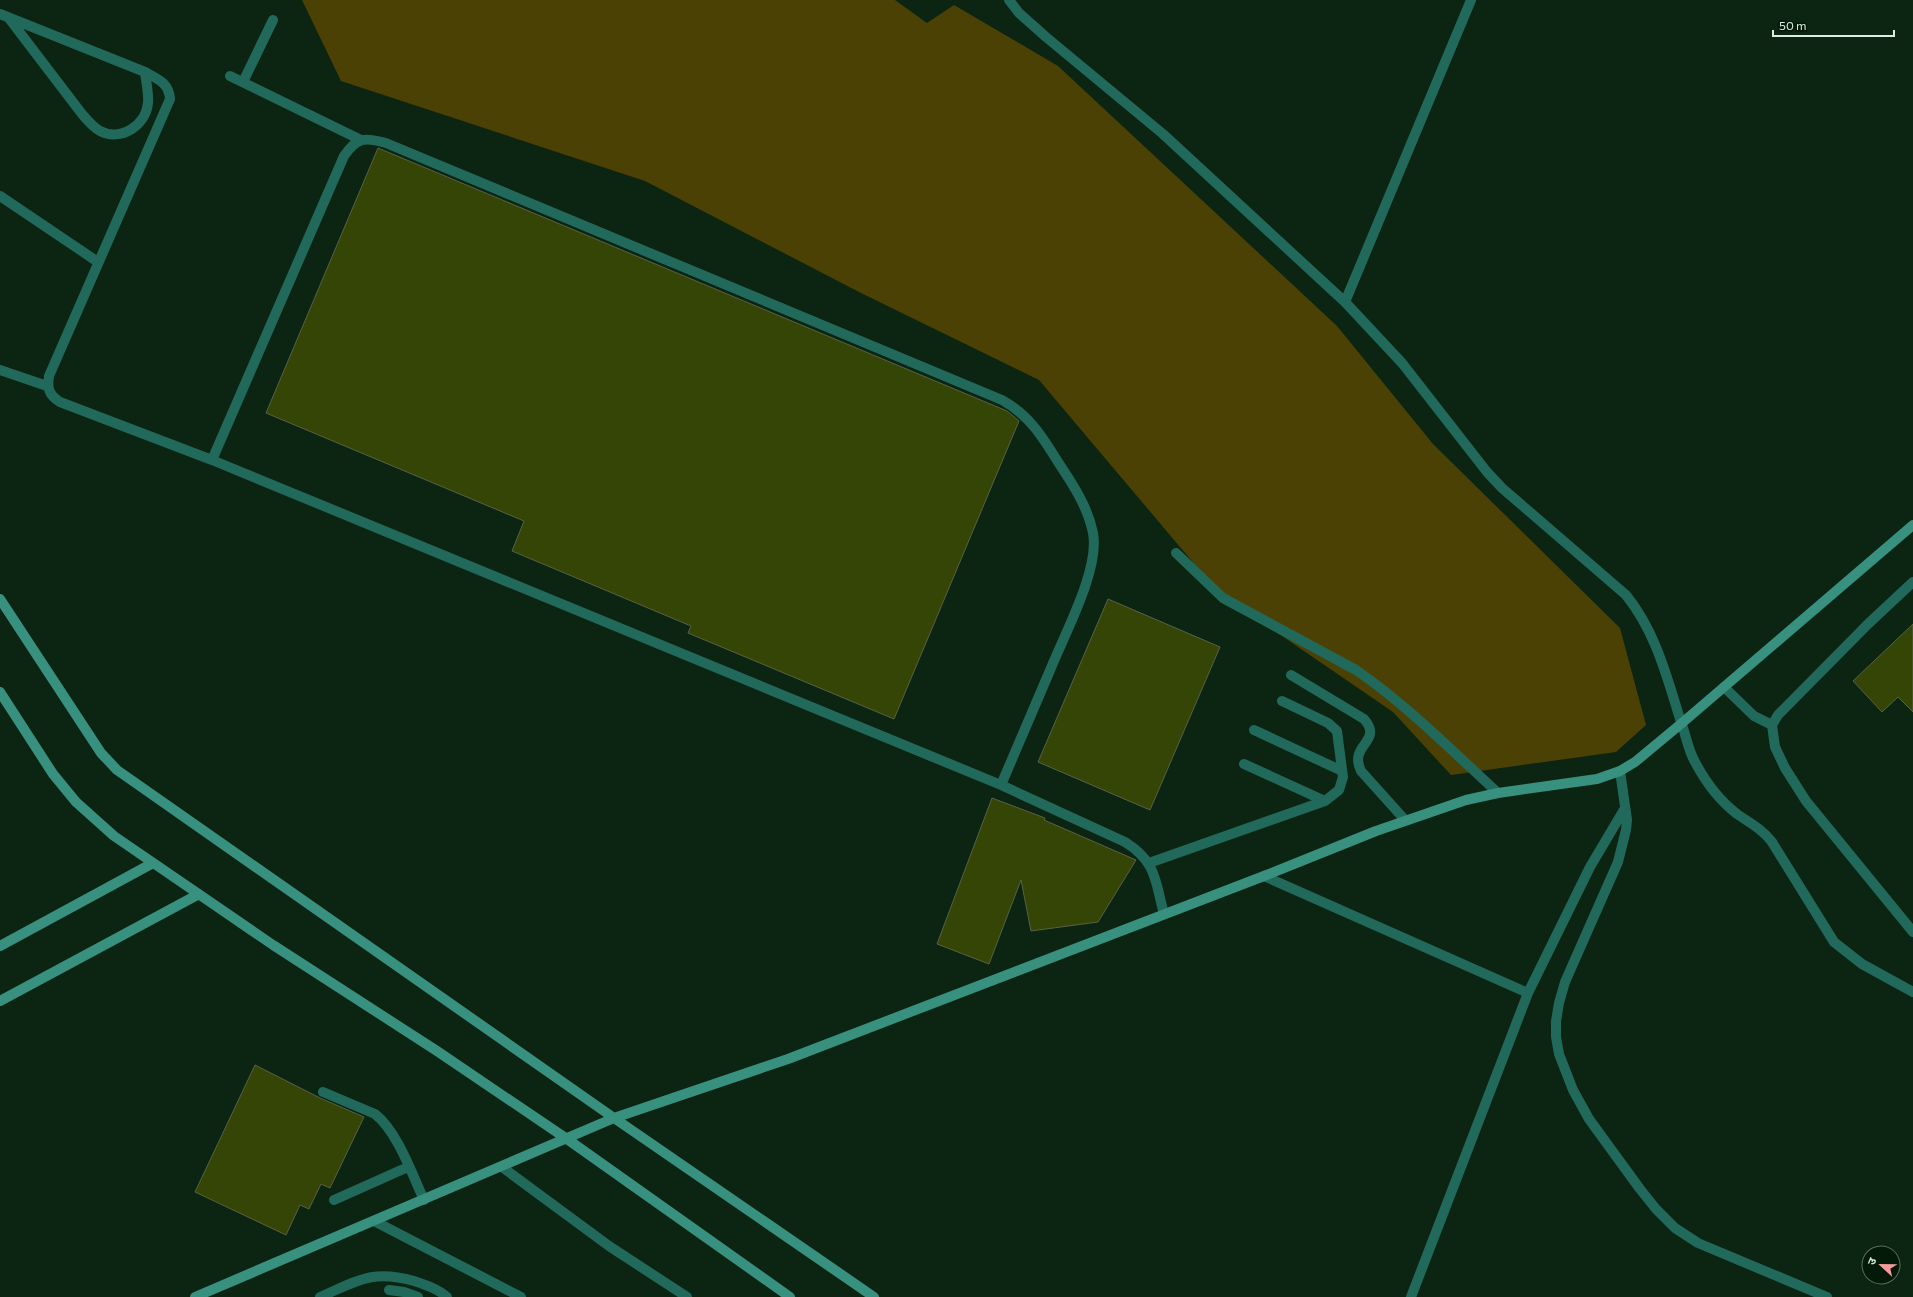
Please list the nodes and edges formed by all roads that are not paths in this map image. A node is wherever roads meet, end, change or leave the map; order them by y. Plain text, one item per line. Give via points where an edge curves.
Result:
1 (1009, 0) edge
2 (1471, 0) edge
3 (4, 15) edge
4 (274, 20) dead end
5 (145, 72) junction
6 (230, 76) dead end
7 (243, 82) junction
8 (361, 140) junction
9 (0, 196) edge
10 (98, 262) junction
11 (1345, 302) junction
12 (0, 370) edge
13 (47, 386) junction
14 (212, 460) junction
15 (1913, 525) edge
16 (1176, 553) dead end
17 (1913, 582) edge
18 (0, 599) edge
19 (1291, 675) dead end
20 (1724, 687) junction
21 (0, 692) edge
22 (1282, 701) dead end
23 (1682, 723) junction
24 (1772, 725) junction
25 (1254, 730) dead end
26 (1244, 764) dead end
27 (1342, 771) junction
28 (1620, 771) junction
29 (1001, 785) junction
30 (1498, 793) junction
31 (1325, 801) junction
32 (1625, 808) junction
33 (1406, 820) junction
34 (153, 862) junction
35 (1149, 863) junction
36 (1264, 876) junction
37 (199, 894) junction
38 (1164, 914) junction
39 (1913, 932) edge
40 (0, 946) edge
41 (1913, 992) edge
42 (1528, 993) junction
43 (0, 1001) edge
44 (323, 1092) dead end
45 (614, 1118) junction
46 (568, 1139) junction
47 (408, 1167) junction
48 (502, 1167) junction
49 (334, 1200) dead end
50 (424, 1200) junction
51 (374, 1221) junction
52 (389, 1290) dead end
53 (195, 1297) edge
54 (320, 1297) edge
55 (418, 1297) edge
56 (447, 1297) edge
57 (521, 1297) edge
58 (687, 1297) edge
59 (790, 1297) edge
60 (874, 1297) edge
61 (1411, 1297) edge
62 (1827, 1297) edge

1 - 11 street via 1018,13 1158,129
2 - 11 street
3 - 5 street
3 - 5 street via 82,114 94,127 106,133 125,132 140,123 146,113 148,102
4 - 7 street
5 - 10 street via 163,82 170,92 170,99
6 - 7 street
7 - 8 street
8 - 14 street via 344,156
8 - 29 street via 368,138 386,143 988,394 1017,408 1027,418 1041,434 1084,505 1093,533 1093,554 1080,598
9 - 10 street
10 - 13 street
11 - 23 street via 1402,363 1497,483 1626,595 1635,606 1652,635
12 - 13 street
13 - 14 street via 52,397 60,402
14 - 29 street
15 - 20 street
16 - 30 street via 1223,598 1356,670 1375,683
17 - 24 street via 1778,715
18 - 45 street via 101,753 117,770
19 - 33 street via 1364,719 1370,726 1369,738 1357,757 1357,764
20 - 23 street
20 - 24 street via 1754,716
21 - 34 street via 53,774 76,802 114,836
22 - 27 street via 1328,723 1337,731
23 - 28 street
23 - 41 street via 1694,760 1702,774 1736,814 1761,829 1772,842 1834,942 1862,964
24 - 39 street via 1775,747 1806,801
25 - 27 street
26 - 31 street
27 - 31 street via 1339,790
28 - 30 street via 1597,779
28 - 32 street
29 - 35 street via 1125,842
30 - 33 street via 1466,800
31 - 35 street
32 - 42 street via 1590,867
32 - 62 street via 1626,830 1618,862 1565,982 1561,997 1556,1037 1563,1068 1589,1119 1656,1210 1675,1228 1698,1243
33 - 36 street
34 - 37 street
34 - 40 street
35 - 38 street
36 - 38 street
36 - 42 street
37 - 43 street
37 - 46 street
38 - 45 street via 788,1059
42 - 61 street
44 - 47 street via 375,1114 382,1120 394,1137
45 - 46 street
45 - 60 street
46 - 48 street
46 - 59 street
47 - 49 street
47 - 50 street
48 - 50 street
48 - 58 street via 609,1246
50 - 51 street
51 - 53 street
51 - 57 street
52 - 55 street
54 - 56 street via 361,1279 383,1275 397,1276 434,1288

